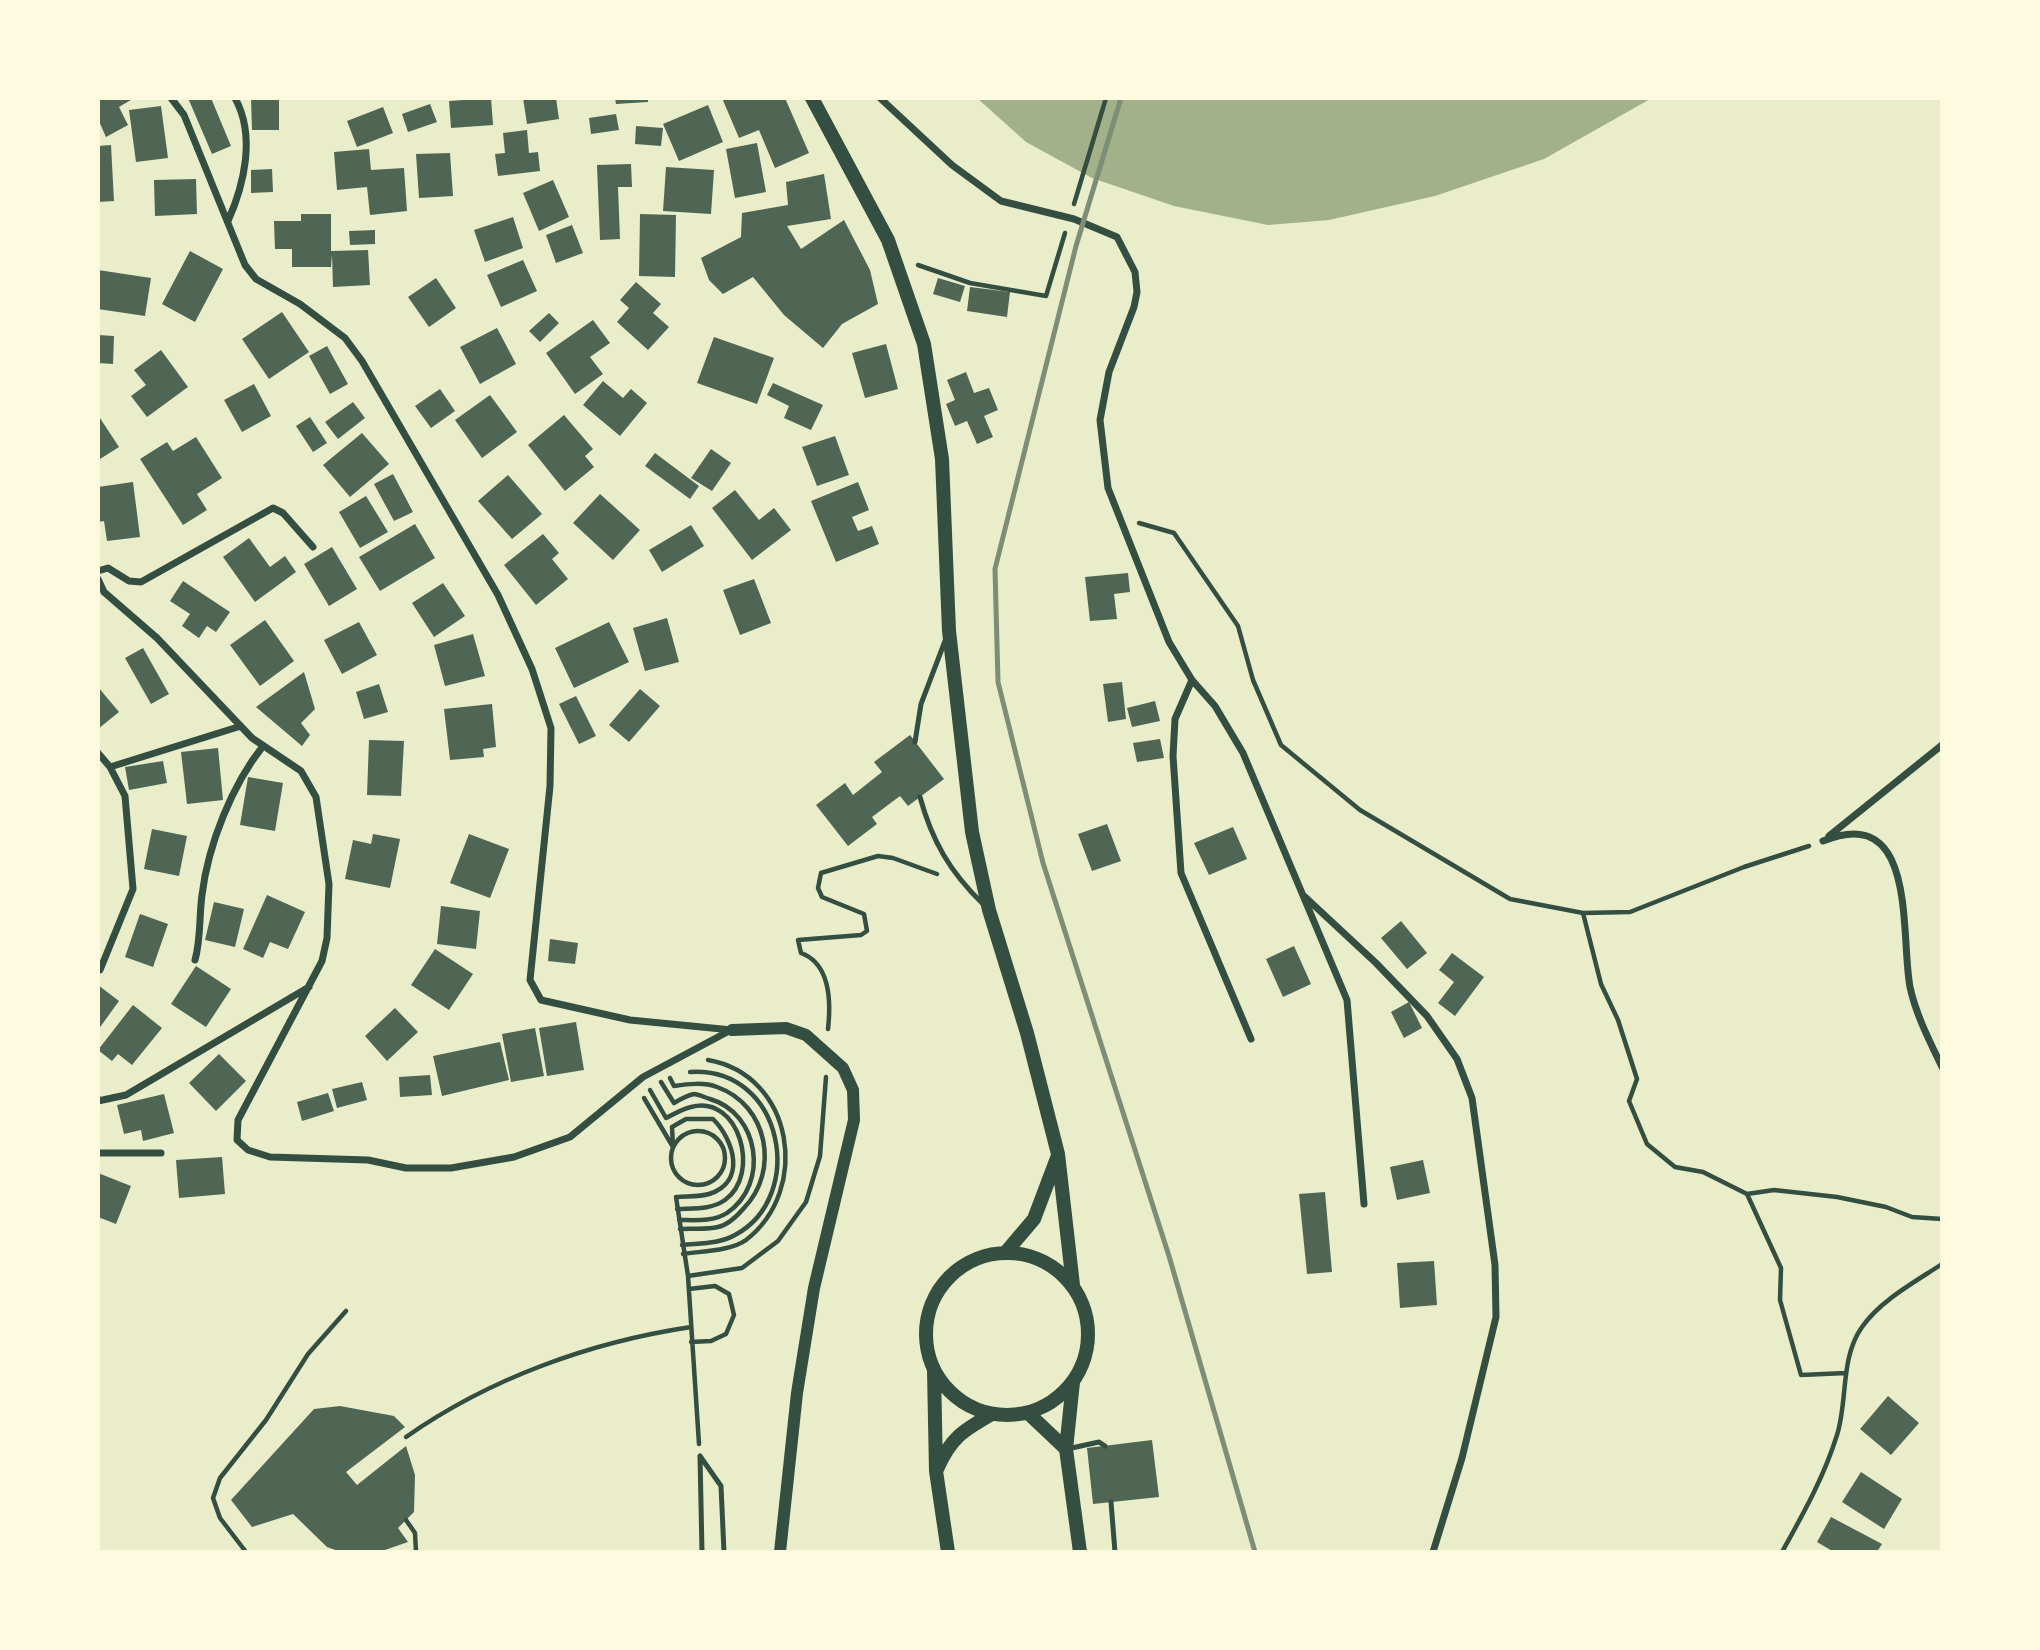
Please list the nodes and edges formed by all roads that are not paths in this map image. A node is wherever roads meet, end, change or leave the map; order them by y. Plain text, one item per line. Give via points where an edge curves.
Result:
1 (171, 98) edge
2 (235, 98) edge
3 (812, 98) edge
4 (880, 98) edge
5 (228, 221) junction
6 (313, 547) dead end
7 (98, 571) edge
8 (98, 579) edge
9 (949, 631) junction
10 (1192, 680) junction
11 (241, 726) junction
12 (915, 742) dead end
13 (1942, 745) edge
14 (263, 746) junction
15 (98, 753) edge
16 (110, 767) junction
17 (920, 797) dead end
18 (1300, 893) junction
19 (989, 910) junction
20 (195, 960) dead end
21 (100, 970) edge
22 (310, 986) junction
23 (732, 1030) junction
24 (1251, 1039) dead end
25 (1942, 1068) edge
26 (98, 1101) edge
27 (98, 1153) edge
28 (161, 1153) dead end
29 (1058, 1154) junction
30 (1364, 1204) dead end
31 (1006, 1252) junction
32 (1073, 1285) junction
33 (934, 1370) junction
34 (1073, 1382) junction
35 (1028, 1413) junction
36 (992, 1414) junction
37 (1105, 1446) dead end
38 (1066, 1449) junction
39 (936, 1471) junction
40 (1111, 1502) dead end
41 (702, 1552) edge
42 (724, 1552) edge
43 (780, 1552) edge
44 (948, 1552) edge
45 (1080, 1552) edge
46 (1115, 1552) edge
47 (1433, 1552) edge

1 - 5 street via 184,115
2 - 5 street via 245,173
3 - 9 main road via 894,257 924,344 938,433
4 - 10 street via 960,172 1001,201 1074,219 1117,237 1135,272 1137,292 1109,372 1100,420 1108,488 1169,642
5 - 23 street via 240,256 256,279 345,338 362,361 498,595 532,669 551,728 530,980 535,993 541,1000 597,1015
6 - 7 street via 273,508 141,582 129,581 108,568
8 - 11 street via 104,592 157,638
9 - 12 lane via 921,704
9 - 19 main road via 972,832
10 - 18 street via 1215,706 1243,753
10 - 24 street via 1175,719 1181,873
11 - 14 street
11 - 16 street
13 - 25 street via 1823,841 1857,832 1871,836 1890,857 1906,919 1910,988
14 - 20 street via 244,770 206,873
14 - 22 street via 301,771 316,797 329,884 327,938
15 - 16 street
16 - 21 street via 125,796 134,890
17 - 19 lane via 939,851
18 - 30 street via 1347,1000
18 - 47 street via 1427,1016 1457,1059 1472,1098 1495,1265 1496,1318 1462,1458
19 - 29 main road
22 - 23 street via 238,1119 237,1140 248,1150 270,1157 451,1168 543,1149 570,1137 643,1077
22 - 26 street via 126,1095
23 - 43 street via 786,1028 806,1035 843,1068 853,1090 854,1120 814,1288 797,1394
27 - 28 street
29 - 31 main road via 1034,1219
29 - 32 main road
31 - 32 main road via 1031,1256 1055,1268
31 - 33 main road via 974,1260 947,1279 930,1306 925,1339
32 - 34 main road via 1085,1309 1089,1334 1085,1360
33 - 36 main road via 948,1391 968,1406
33 - 39 main road
34 - 35 main road via 1060,1396
34 - 38 main road
35 - 36 main road
35 - 38 main road
36 - 39 main road via 963,1430 948,1446
37 - 38 lane via 1099,1442
38 - 45 main road
39 - 44 main road
40 - 46 lane
41 - 42 lane via 700,1456 721,1486

